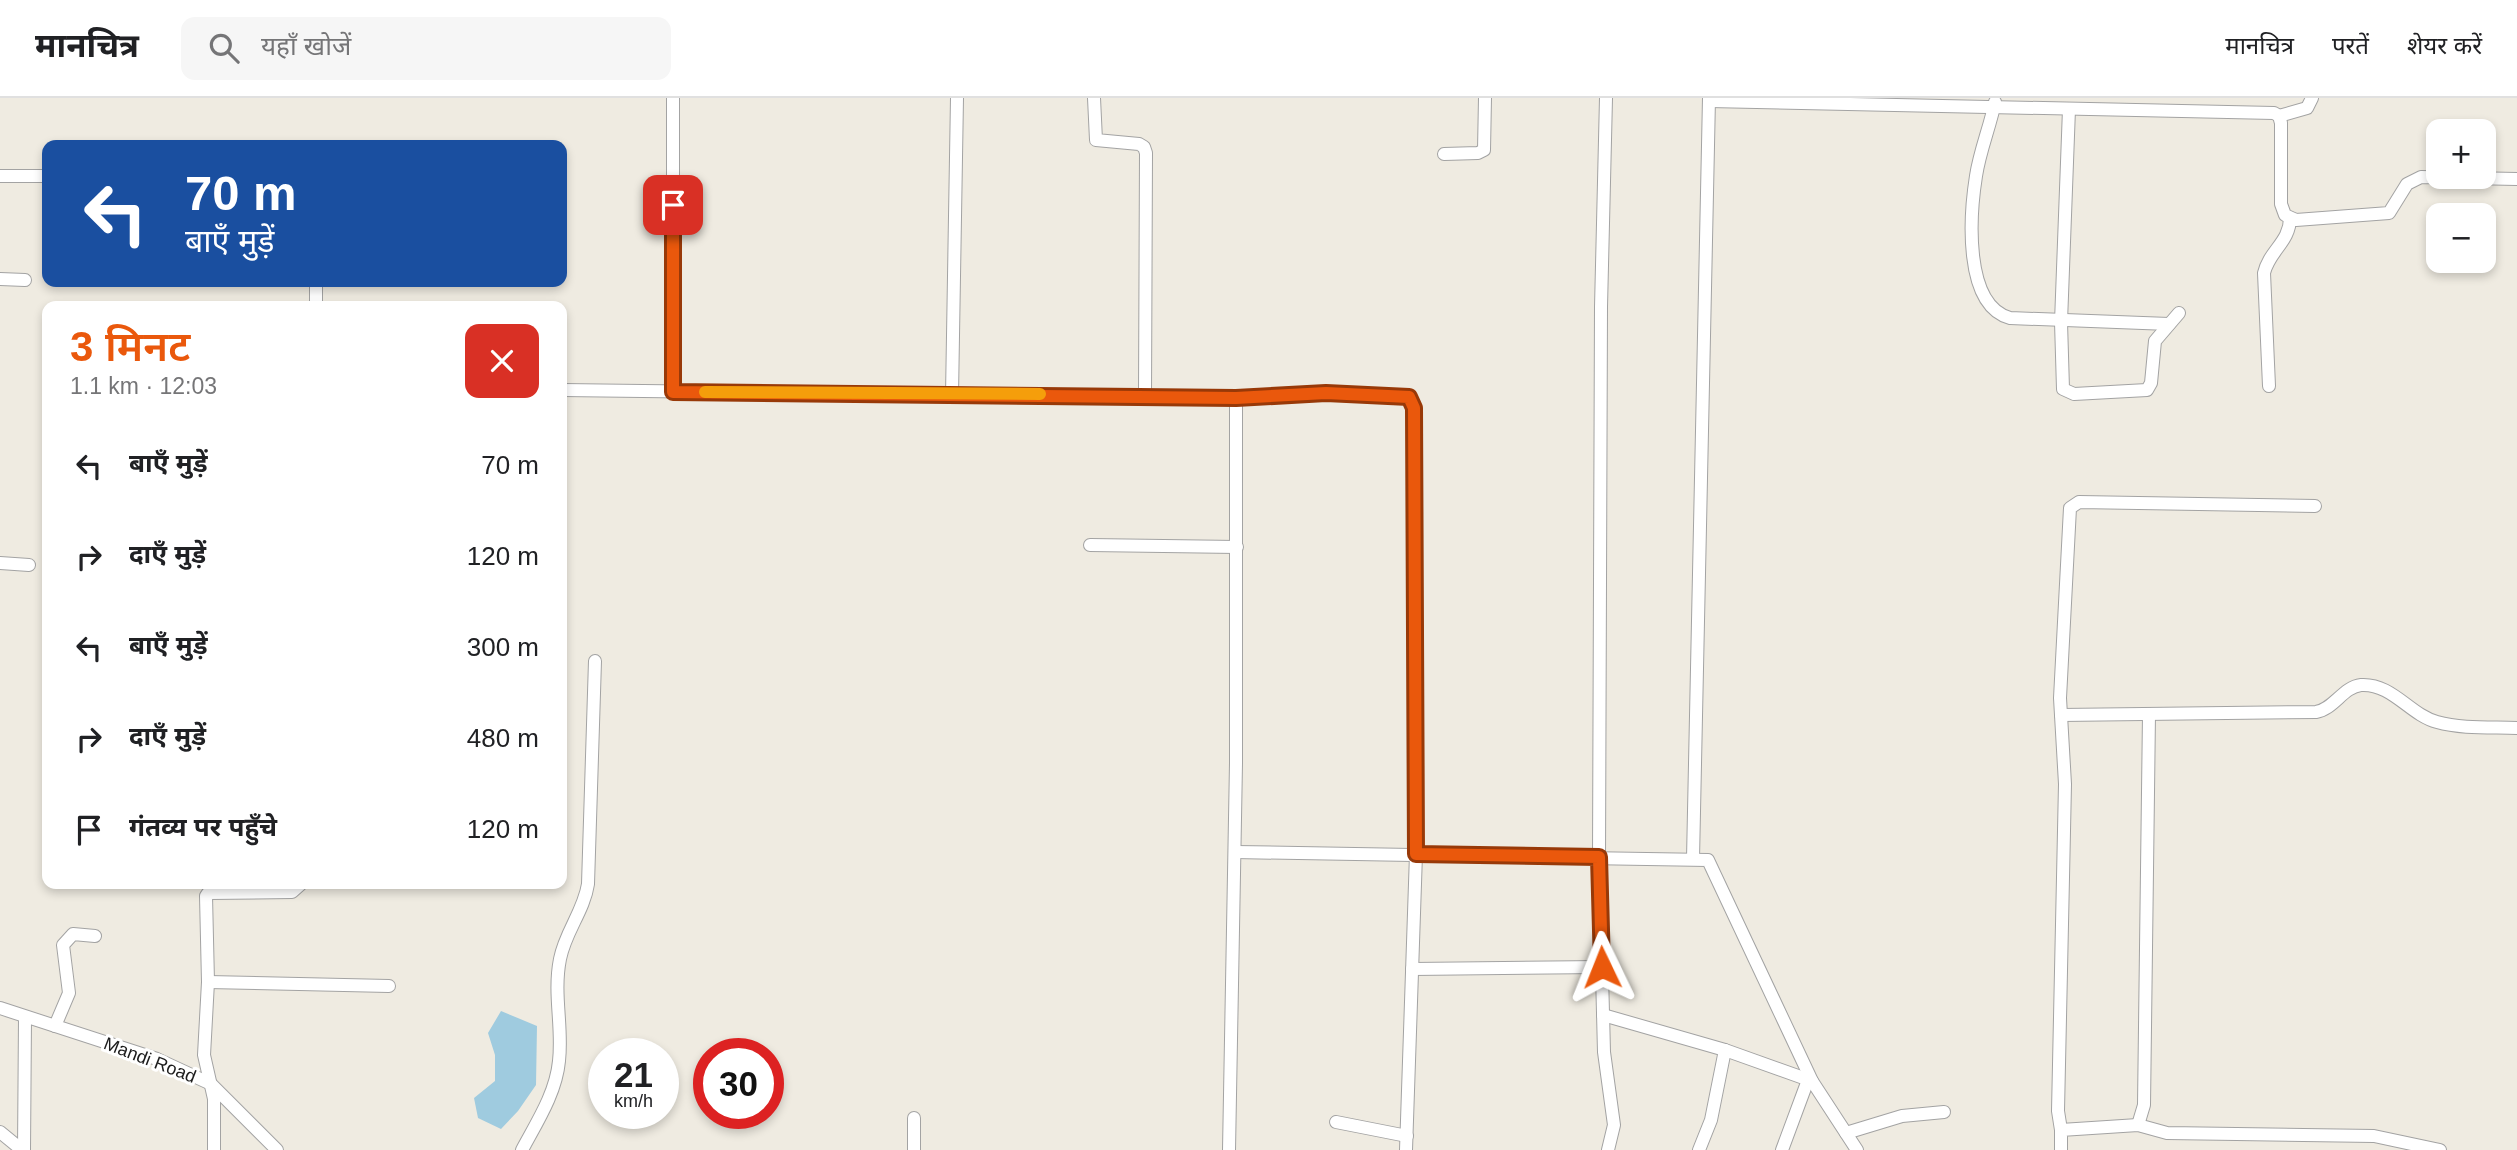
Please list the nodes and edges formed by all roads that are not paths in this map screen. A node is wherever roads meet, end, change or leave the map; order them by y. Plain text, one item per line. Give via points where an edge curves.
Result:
1 (673, 98) edge
2 (957, 98) edge
3 (1094, 98) edge
4 (1485, 98) edge
5 (1606, 98) edge
6 (2312, 98) edge
7 (1709, 100) edge
8 (1995, 102) edge
9 (2069, 109) junction
10 (2279, 116) junction
11 (1444, 154) dead end
12 (0, 176) edge
13 (42, 176) edge
14 (2517, 179) edge
15 (2290, 218) junction
16 (0, 279) edge
17 (25, 279) dead end
18 (2179, 313) dead end
19 (2061, 322) junction
20 (2169, 324) junction
21 (2269, 386) dead end
22 (567, 390) edge
23 (673, 392) junction
24 (952, 395) junction
25 (1145, 396) junction
26 (1236, 398) junction
27 (2315, 506) dead end
28 (1090, 545) dead end
29 (1237, 547) junction
30 (0, 563) edge
31 (29, 565) dead end
32 (595, 661) dead end
33 (2149, 714) junction
34 (2062, 715) junction
35 (2517, 728) edge
36 (1235, 852) junction
37 (1416, 854) junction
38 (1599, 857) junction
39 (1693, 859) junction
40 (295, 889) edge
41 (95, 936) dead end
42 (1602, 967) junction
43 (1412, 969) junction
44 (208, 982) junction
45 (389, 986) dead end
46 (0, 1008) edge
47 (1603, 1015) junction
48 (25, 1018) junction
49 (55, 1026) junction
50 (1725, 1050) junction
51 (1810, 1080) junction
52 (211, 1084) junction
53 (1944, 1112) dead end
54 (914, 1118) dead end
55 (1336, 1122) dead end
56 (2138, 1125) junction
57 (2061, 1130) junction
58 (0, 1132) edge
59 (1846, 1133) junction
60 (1407, 1136) junction
61 (23, 1150) edge
62 (214, 1150) edge
63 (277, 1150) edge
64 (522, 1150) edge
65 (914, 1150) edge
66 (1229, 1150) edge
67 (1406, 1150) edge
68 (1608, 1150) edge
69 (1699, 1150) edge
70 (1782, 1150) edge
71 (1857, 1150) edge
72 (2061, 1150) edge
73 (2440, 1150) edge

1 - 23 street
2 - 24 street
3 - 25 street via 1096,140 1139,144 1146,153
4 - 11 street via 1484,150
5 - 38 street
6 - 10 street via 2307,108
7 - 8 street
7 - 39 street
8 - 9 street
8 - 19 street via 1975,178 1973,243 1979,284 1985,300 2002,316
9 - 10 street
9 - 19 street
10 - 15 street via 2281,204
12 - 13 street
14 - 15 street via 2421,177 2407,184 2389,213
15 - 21 street via 2287,237 2268,260 2264,273
16 - 17 street
18 - 20 street
19 - 20 street
19 - 20 street via 2061,384 2065,392 2074,394 2147,390 2155,341
22 - 23 street
23 - 24 street
24 - 25 street
25 - 26 street
26 - 29 street
26 - 37 street via 1326,393 1404,396 1413,401
27 - 34 street via 2073,504 2068,515
28 - 29 street
29 - 36 street
30 - 31 street
32 - 64 street via 588,884 559,964 556,1079
33 - 34 street
33 - 35 street via 2316,712 2329,708 2353,687 2364,685 2388,692 2436,722
33 - 56 street via 2144,1105
34 - 57 street
36 - 37 street
36 - 66 street
37 - 38 street
37 - 43 street
38 - 39 street
38 - 42 street
39 - 51 street via 1710,862
40 - 44 street via 207,894
41 - 49 street via 73,934 63,946 69,993
42 - 43 street
42 - 47 street
43 - 60 street
44 - 45 street
44 - 52 street via 204,1055
46 - 48 street, Mandi Road
47 - 50 street
47 - 68 street via 1615,1125
48 - 49 street, Mandi Road
48 - 61 street
49 - 52 street, Mandi Road via 157,1059
50 - 51 street
50 - 69 street via 1711,1120
51 - 59 street
51 - 70 street
52 - 62 street
52 - 63 street, Mandi Road
53 - 59 street via 1888,1119
54 - 65 street
55 - 60 street
56 - 57 street
56 - 73 street via 2167,1133 2374,1136
57 - 72 street
58 - 61 street
59 - 71 street
60 - 67 street

